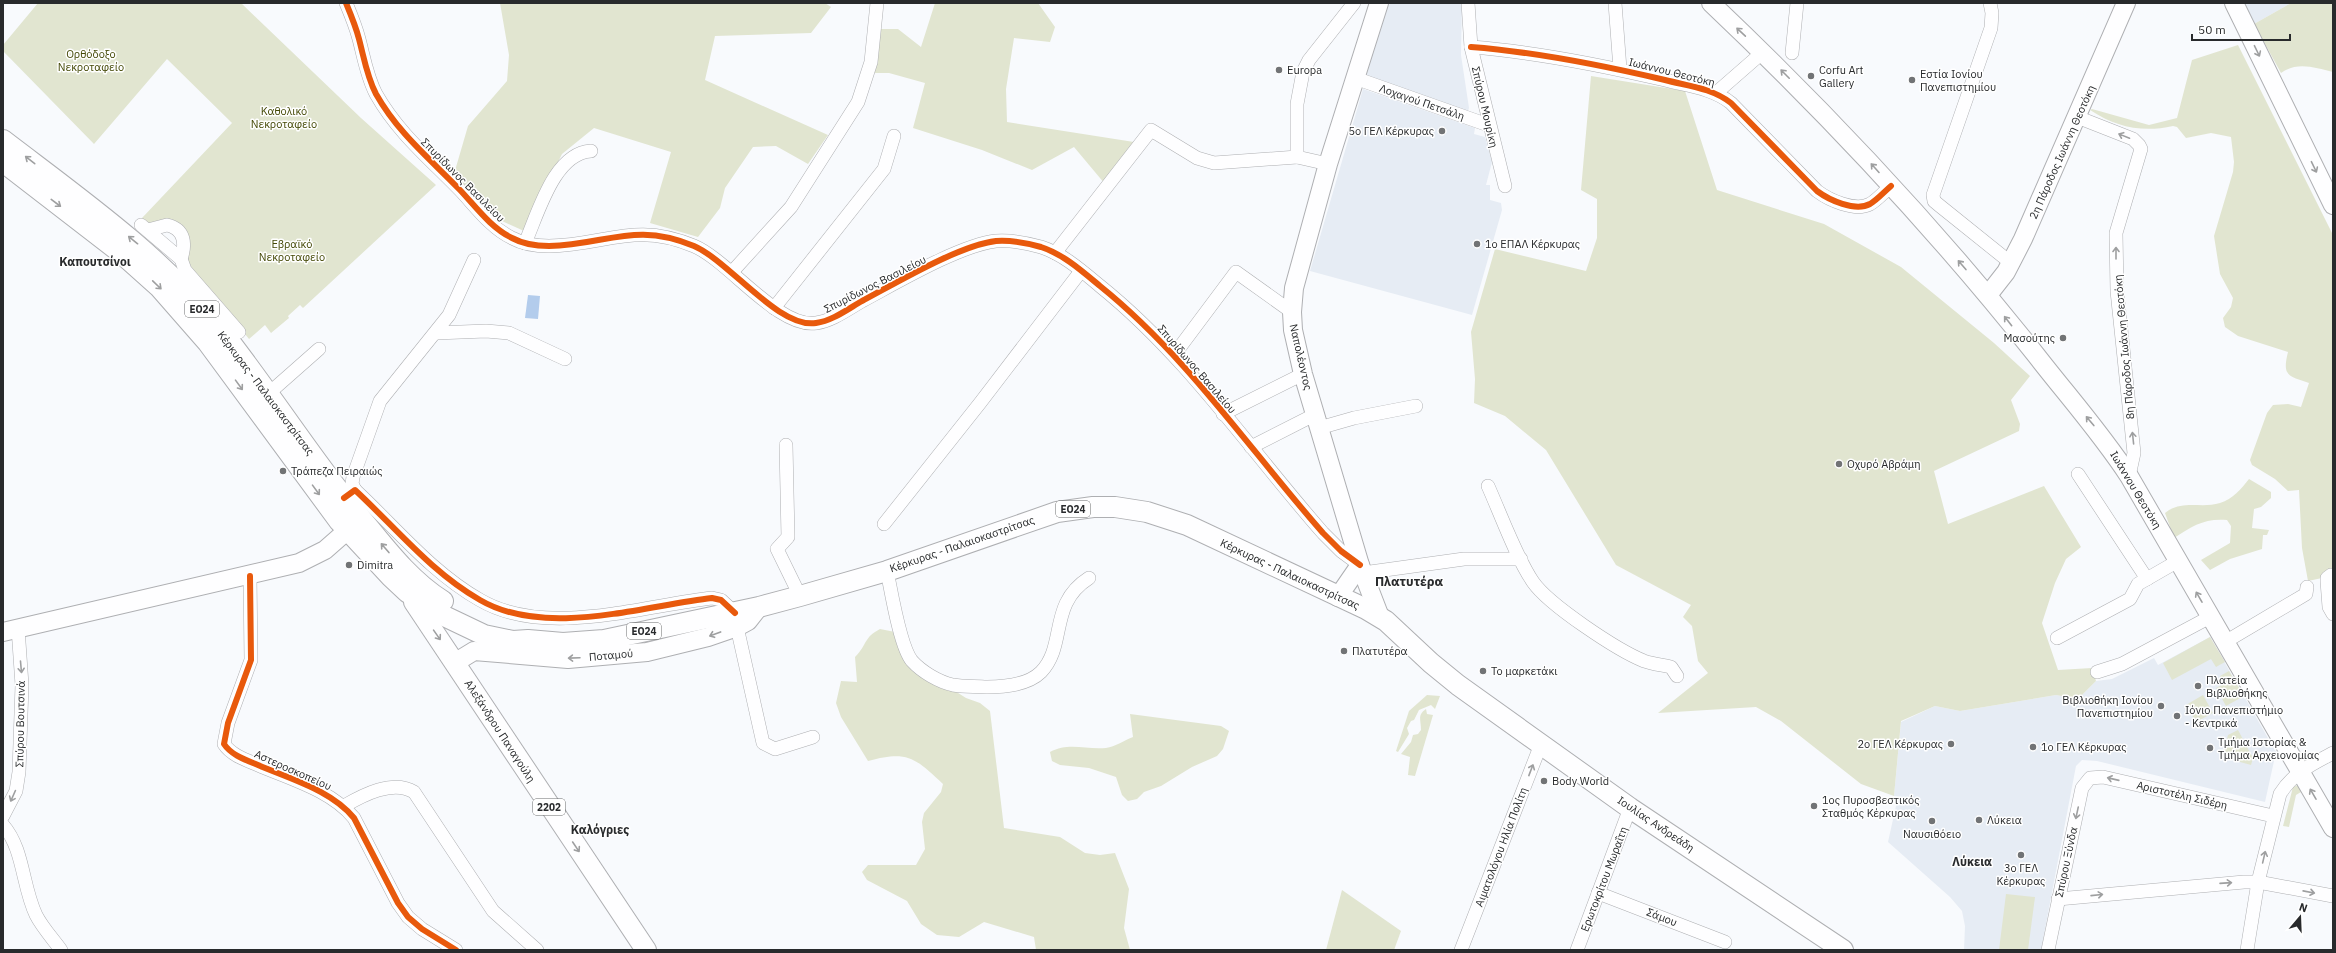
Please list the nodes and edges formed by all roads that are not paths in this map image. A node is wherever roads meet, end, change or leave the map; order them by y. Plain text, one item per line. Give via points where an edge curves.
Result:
1 (346, 3) edge
2 (877, 3) edge
3 (1354, 3) edge
4 (1379, 3) edge
5 (1468, 3) edge
6 (1614, 3) edge
7 (1711, 3) edge
8 (1797, 3) edge
9 (1990, 3) edge
10 (2126, 3) edge
11 (2234, 3) edge
12 (1471, 47) junction
13 (1763, 52) junction
14 (1792, 53) dead end
15 (1620, 70) junction
16 (1355, 78) junction
17 (1716, 92) junction
18 (2077, 117) junction
19 (1488, 125) junction
20 (894, 136) dead end
21 (3, 140) edge
22 (591, 151) dead end
23 (1297, 157) junction
24 (3, 162) edge
25 (1328, 164) junction
26 (1505, 186) dead end
27 (1891, 186) junction
28 (2333, 205) edge
29 (526, 243) junction
30 (158, 250) junction
31 (1055, 253) junction
32 (181, 259) junction
33 (474, 260) dead end
34 (2011, 263) junction
35 (1081, 271) junction
36 (732, 272) junction
37 (1988, 295) junction
38 (774, 308) junction
39 (1292, 312) junction
40 (214, 313) junction
41 (239, 332) dead end
42 (436, 333) junction
43 (319, 349) dead end
44 (1174, 355) junction
45 (565, 359) dead end
46 (1303, 374) junction
47 (268, 394) junction
48 (1416, 406) dead end
49 (1223, 414) junction
50 (1317, 421) junction
51 (786, 445) dead end
52 (1251, 447) junction
53 (2078, 474) dead end
54 (2129, 476) junction
55 (1488, 486) dead end
56 (350, 494) junction
57 (884, 524) dead end
58 (354, 525) junction
59 (1521, 559) junction
60 (2178, 561) junction
61 (1362, 569) junction
62 (887, 570) junction
63 (250, 576) junction
64 (1089, 578) dead end
65 (2333, 578) edge
66 (2147, 579) junction
67 (2307, 587) dead end
68 (407, 592) junction
69 (800, 596) junction
70 (1338, 596) junction
71 (2333, 614) edge
72 (1380, 617) junction
73 (2210, 617) junction
74 (736, 620) junction
75 (10, 630) edge
76 (2057, 638) dead end
77 (528, 640) junction
78 (2225, 642) junction
79 (456, 662) junction
80 (2097, 672) dead end
81 (1677, 676) dead end
82 (813, 737) dead end
83 (1541, 744) junction
84 (2333, 753) edge
85 (2300, 771) junction
86 (2090, 778) joint
87 (344, 806) junction
88 (1630, 808) junction
89 (3, 816) edge
90 (2273, 816) junction
91 (3, 825) edge
92 (2333, 828) edge
93 (2258, 882) junction
94 (1598, 893) junction
95 (2333, 896) edge
96 (2058, 899) junction
97 (1725, 942) dead end
98 (61, 950) edge
99 (456, 950) edge
100 (537, 950) edge
101 (646, 950) edge
102 (1461, 950) edge
103 (1577, 950) edge
104 (1843, 950) edge
105 (2048, 950) edge
106 (2247, 950) edge

1 - 29 street, Σπυρίδωνος Βασιλείου via 374,91 403,134 499,230
2 - 36 street via 871,62 858,102 791,207
3 - 23 street via 1309,60 1303,72 1296,104
4 - 16 street, Ναπολέοντος
5 - 12 street, Σπύρου Μουρίκη
6 - 15 street
13 -> 7 street, Ιωάννου Θεοτόκη
8 - 14 street
9 - 34 street via 1990,32 1933,195 1934,201
10 - 18 street, 2η Πάροδος Ιωάννη Θεοτόκη
11 -> 28 street
12 - 15 street, Ιωάννου Θεοτόκη via 1539,54
12 - 19 street, Σπύρου Μουρίκη
13 - 17 street
27 -> 13 street, Ιωάννου Θεοτόκη via 1836,124
15 - 17 street, Ιωάννου Θεοτόκη
16 - 19 street, Λοχαγού Πετσάλη
16 - 25 street, Ναπολέοντος
17 - 27 street, Ιωάννου Θεοτόκη via 1731,103 1827,198 1864,206
18 - 34 street, 2η Πάροδος Ιωάννη Θεοτόκη
54 -> 18 street, 8η Πάροδος Ιωάννη Θεοτόκη via 2134,453 2117,290 2116,233 2140,145
19 - 26 street, Σπύρου Μουρίκη
20 - 38 street via 884,169
30 -> 21 main road, Κέρκυρας - Παλαιοκαστρίτσας / ΕΟ24
22 - 29 street via 574,154 564,163 552,182
23 - 25 street
23 - 31 street via 1214,163 1196,158 1151,130
24 -> 58 main road, Κέρκυρας - Παλαιοκαστρίτσας / ΕΟ24 via 121,253 159,287 208,343
25 - 39 street, Ναπολέοντος via 1294,288
37 -> 27 street, Ιωάννου Θεοτόκη
29 - 36 street, Σπυρίδωνος Βασιλείου via 546,246 583,243 634,233 660,235 701,249
30 - 32 street
30 - 32 street via 145,228 167,225 179,231 185,243
30 - 40 main road, Κέρκυρας - Παλαιοκαστρίτσας / ΕΟ24 via 172,275
31 - 35 street, Σπυρίδωνος Βασιλείου
31 - 38 street, Σπυρίδωνος Βασιλείου via 1038,246 996,241 979,245 911,275 816,323 794,319
32 - 40 street via 185,270
33 - 42 street via 458,298
34 - 37 street, 2η Πάροδος Ιωάννη Θεοτόκη
35 - 44 street, Σπυρίδωνος Βασιλείου via 1136,316
35 - 57 street
36 - 38 street, Σπυρίδωνος Βασιλείου
54 -> 37 street, Ιωάννου Θεοτόκη via 2095,426
39 - 44 street via 1236,272
39 - 46 street, Ναπολέοντος via 1293,330
40 - 41 street
40 - 47 main road, Κέρκυρας - Παλαιοκαστρίτσας / ΕΟ24
42 - 45 street via 509,333
42 - 56 street via 380,401 353,477
43 - 47 street
44 - 49 street, Σπυρίδωνος Βασιλείου
46 - 49 street
46 - 50 street, Ναπολέοντος
47 - 56 main road, Κέρκυρας - Παλαιοκαστρίτσας / ΕΟ24
48 - 50 street via 1354,418
49 - 52 street, Σπυρίδωνος Βασιλείου
50 - 52 street
50 - 61 street, Ναπολέοντος
51 - 69 street via 788,537 777,549
52 - 61 street, Σπυρίδωνος Βασιλείου via 1326,536
53 - 66 street
54 - 60 street, Ιωάννου Θεοτόκη
55 - 59 street
56 - 58 main road, Κέρκυρας - Παλαιοκαστρίτσας / ΕΟ24
56 - 74 street via 446,576 477,599 502,611 526,617 583,617 712,598 721,600
58 - 63 street via 325,550 309,559
58 - 68 main road, Κέρκυρας - Παλαιοκαστρίτσας / ΕΟ24
77 -> 58 main road, Κέρκυρας - Παλαιοκαστρίτσας / ΕΟ24 via 476,620 440,600
59 - 61 street via 1464,559
59 - 81 street via 1534,584 1558,607 1637,658 1670,667
60 - 66 street
73 -> 60 street, Ιωάννου Θεοτόκη
61 - 70 street
61 - 72 street, Ναπολέοντος
62 - 64 street via 911,660 939,680 954,685 988,687 1021,682 1033,678 1042,671 1067,600 1078,584
62 - 69 main road, Κέρκυρας - Παλαιοκαστρίτσας / ΕΟ24
62 - 70 main road, Κέρκυρας - Παλαιοκαστρίτσας / ΕΟ24 via 1051,514 1082,508 1115,507 1147,512 1181,523
63 - 75 street
63 - 87 street, Αστεροσκοπείου via 251,660 228,723 224,744 238,756
65 - 71 street via 2331,575 2327,578 2329,607
66 - 76 street via 2136,586 2130,599
67 - 78 street via 2306,594
68 - 77 main road, Κέρκυρας - Παλαιοκαστρίτσας / ΕΟ24 via 440,614 484,635 513,641
68 -> 79 main road, Αλεξάνδρου Παναγούλη / 2202
69 - 74 main road, Κέρκυρας - Παλαιοκαστρίτσας / ΕΟ24 via 759,608
70 - 72 main road, Κέρκυρας - Παλαιοκαστρίτσας / ΕΟ24
72 - 83 main road, Ιουλίας Ανδρεάδη / ΕΟ24 via 1445,675
73 - 78 street, Ιωάννου Θεοτόκη
73 - 80 street via 2122,664
74 - 77 main road, Κέρκυρας - Παλαιοκαστρίτσας / ΕΟ24 via 604,640 563,643
74 -> 79 street, Ποταμού via 708,637 647,652 568,659 478,651 469,653
74 - 82 street via 763,743 775,749
75 -> 89 street, Σπύρου Βουτσινά via 22,685 19,772 16,791
78 - 85 street, Ιωάννου Θεοτόκη
79 -> 101 main road, Αλεξάνδρου Παναγούλη / 2202 via 541,795
83 - 88 main road, Ιουλίας Ανδρεάδη / ΕΟ24
102 -> 83 street, Αιματολόγου Ηλία Πολίτη
84 - 85 street
85 - 90 street via 2280,794
92 -> 85 street, Ιωάννου Θεοτόκη
90 -> 86 street, Αριστοτέλη Σιδέρη via 2103,777
86 -> 96 street, Σπύρου Ξύνδα via 2082,788
87 - 99 street, Αστεροσκοπείου via 354,818 398,903 408,917
87 - 100 street via 386,789 401,787 414,792 493,911
88 - 94 street, Ερωτοκρίτου Μωραΐτη
88 - 104 main road, Ιουλίας Ανδρεάδη / ΕΟ24
93 -> 90 street
91 - 98 street via 9,832 22,867 36,915
93 -> 95 street
96 -> 93 street
93 - 106 street
94 - 97 street, Σάμου
94 - 103 street, Ερωτοκρίτου Μωραΐτη
96 - 105 street, Σπύρου Ξύνδα

